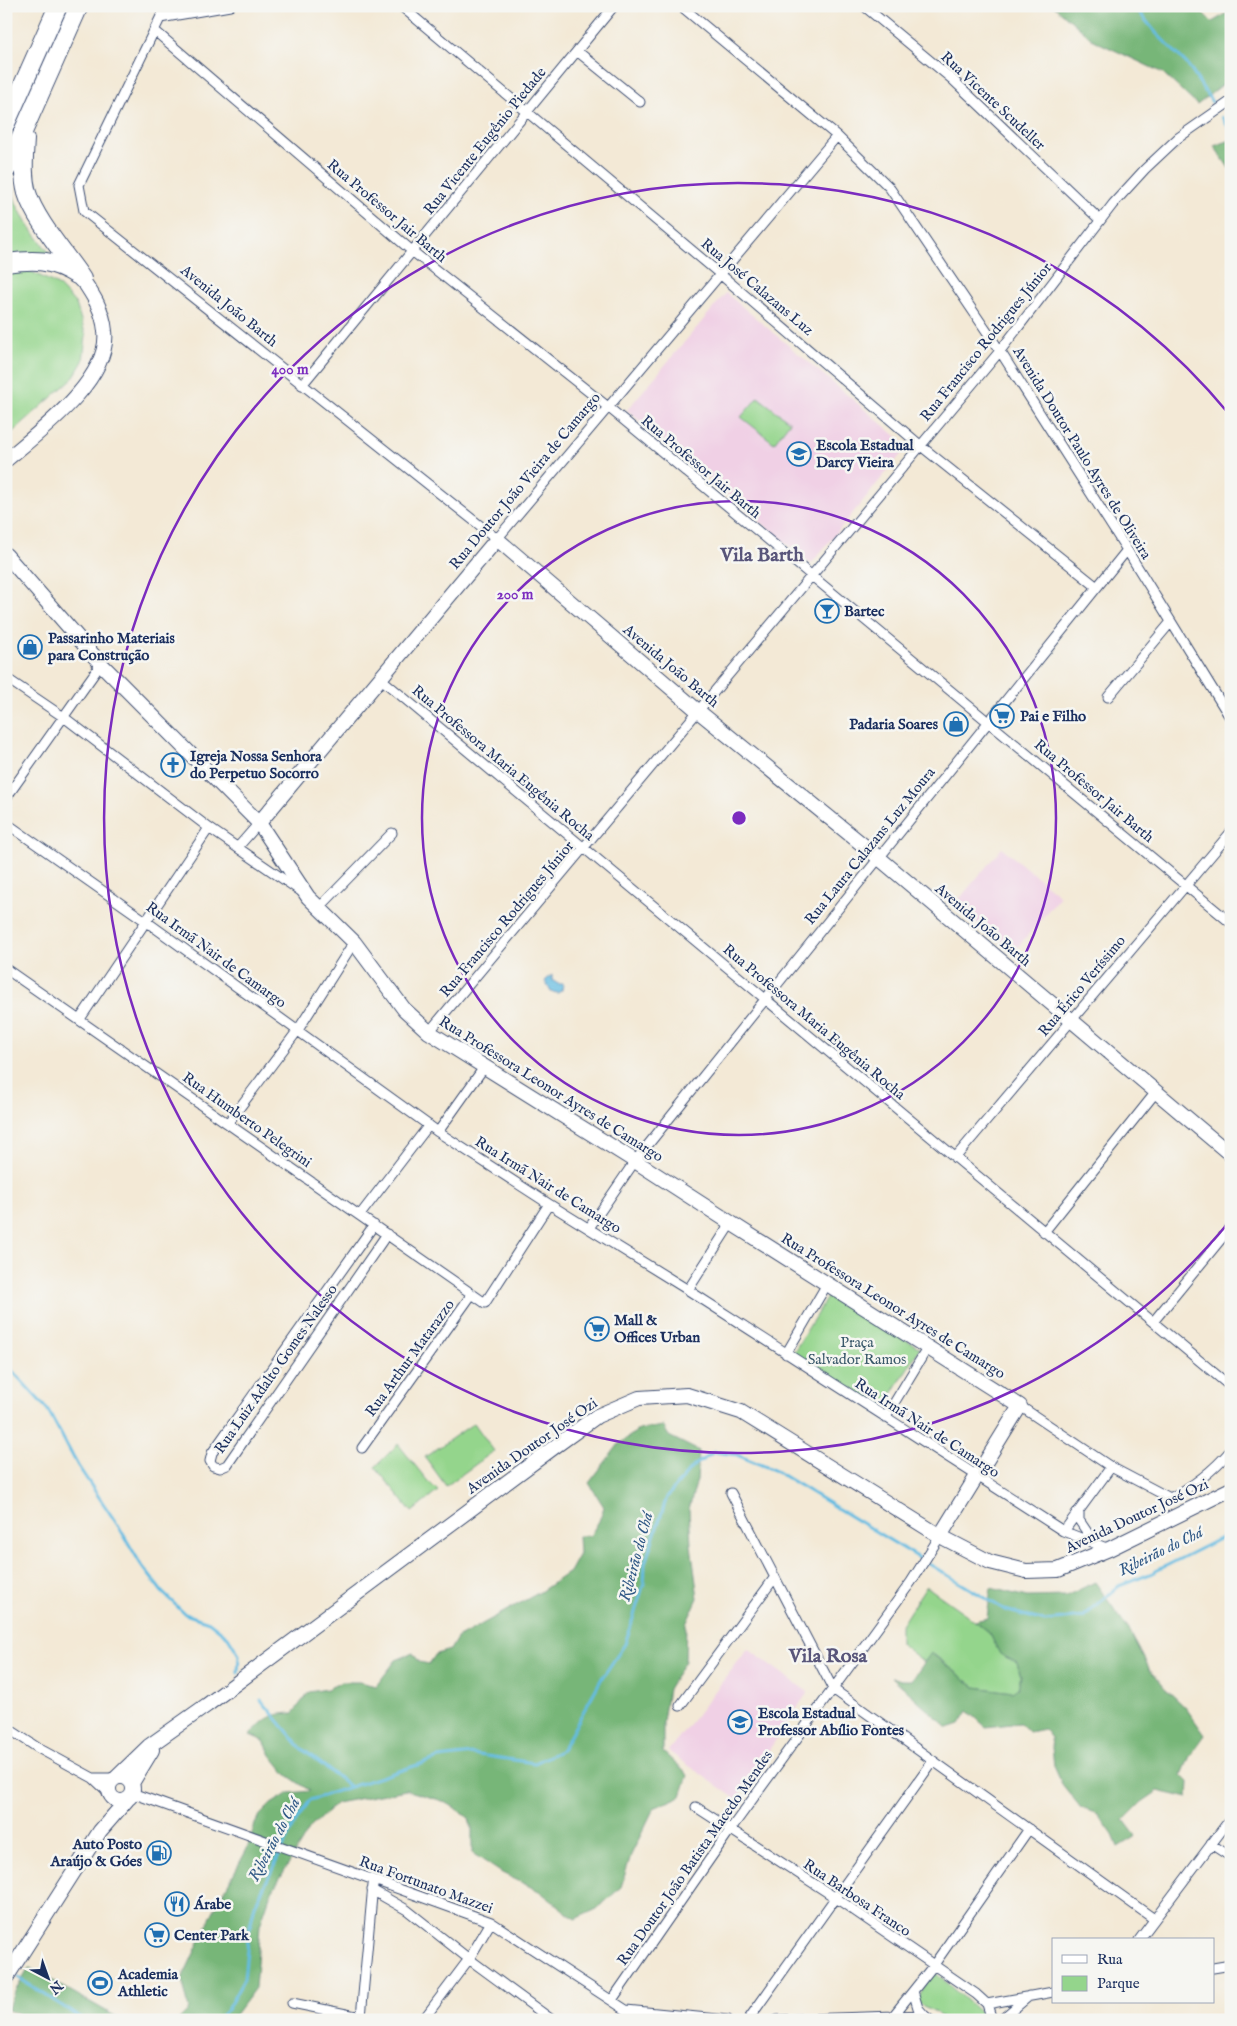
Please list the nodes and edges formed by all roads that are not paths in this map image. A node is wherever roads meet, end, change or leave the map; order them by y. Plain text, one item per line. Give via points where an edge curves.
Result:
1 (58, 6) edge
2 (79, 6) edge
3 (166, 6) edge
4 (230, 6) edge
5 (401, 6) edge
6 (614, 6) edge
7 (681, 6) edge
8 (864, 6) edge
9 (160, 18) junction
10 (155, 31) junction
11 (577, 51) junction
12 (1231, 101) edge
13 (640, 102) dead end
14 (527, 111) junction
15 (6, 123) edge
16 (26, 126) junction
17 (837, 136) junction
18 (6, 170) edge
19 (1100, 220) junction
20 (412, 251) junction
21 (6, 263) edge
22 (720, 274) junction
23 (82, 279) junction
24 (1000, 351) junction
25 (302, 385) junction
26 (608, 407) junction
27 (920, 446) junction
28 (6, 460) edge
29 (497, 539) junction
30 (1127, 550) junction
31 (6, 555) edge
32 (811, 576) junction
33 (1097, 587) junction
34 (1171, 622) junction
35 (101, 664) junction
36 (6, 678) edge
37 (380, 678) junction
38 (1108, 697) dead end
39 (698, 711) junction
40 (65, 718) junction
41 (1231, 719) edge
42 (988, 721) junction
43 (6, 798) edge
44 (6, 823) edge
45 (259, 823) junction
46 (209, 828) junction
47 (1231, 832) edge
48 (392, 833) dead end
49 (238, 847) junction
50 (584, 848) junction
51 (879, 858) junction
52 (1186, 885) junction
53 (308, 897) junction
54 (319, 908) junction
55 (147, 922) junction
56 (1231, 923) edge
57 (354, 942) junction
58 (6, 969) edge
59 (765, 999) junction
60 (80, 1020) junction
61 (1071, 1020) junction
62 (298, 1030) junction
63 (429, 1032) junction
64 (485, 1066) junction
65 (1156, 1092) junction
66 (228, 1123) junction
67 (428, 1125) junction
68 (438, 1132) junction
69 (1231, 1155) edge
70 (955, 1158) junction
71 (635, 1161) junction
72 (549, 1204) junction
73 (360, 1215) junction
74 (731, 1223) junction
75 (374, 1225) junction
76 (1231, 1227) edge
77 (590, 1228) junction
78 (1044, 1232) junction
79 (387, 1234) junction
80 (827, 1284) junction
81 (688, 1290) junction
82 (472, 1294) junction
83 (316, 1307) junction
84 (330, 1316) junction
85 (1153, 1322) junction
86 (928, 1347) junction
87 (786, 1354) junction
88 (262, 1384) junction
89 (1231, 1387) edge
90 (276, 1393) junction
91 (1020, 1406) junction
92 (885, 1418) junction
93 (362, 1448) dead end
94 (1231, 1450) edge
95 (1111, 1467) junction
96 (977, 1477) junction
97 (1231, 1488) edge
98 (731, 1493) dead end
99 (1079, 1511) junction
100 (1064, 1531) junction
101 (940, 1536) junction
102 (1093, 1542) junction
103 (1109, 1549) junction
104 (775, 1577) junction
105 (833, 1689) junction
106 (680, 1706) dead end
107 (6, 1727) edge
108 (162, 1738) junction
109 (933, 1761) junction
110 (93, 1778) junction
111 (115, 1778) junction
112 (130, 1792) junction
113 (110, 1794) junction
114 (696, 1807) dead end
115 (1231, 1818) edge
116 (730, 1830) junction
117 (1029, 1830) junction
118 (100, 1831) junction
119 (1211, 1844) junction
120 (1231, 1857) edge
121 (373, 1885) junction
122 (836, 1898) junction
123 (1154, 1919) junction
124 (492, 1922) junction
125 (1140, 1938) edge
126 (469, 1959) junction
127 (1231, 1965) edge
128 (933, 1966) junction
129 (1214, 1968) edge
130 (6, 1978) edge
131 (913, 1991) junction
132 (1052, 1992) edge
133 (1029, 1996) junction
134 (612, 2000) junction
135 (292, 2003) dead end
136 (987, 2004) junction
137 (893, 2016) junction
138 (649, 2017) edge
139 (362, 2018) edge
140 (847, 2018) edge
141 (927, 2018) edge
142 (422, 2020) edge
143 (552, 2020) edge
144 (728, 2020) edge
145 (748, 2020) edge
146 (777, 2020) edge
147 (992, 2020) edge
148 (1001, 2020) edge

1 - 15 highway
2 - 16 highway
3 - 9 street
4 - 9 street
5 - 14 street, Rua José Calazans Luz
6 - 11 street, Rua Vicente Eugênio Piedade
7 - 17 street, Avenida Doutor Paulo Ayres de Oliveira
8 - 19 street, Rua Vicente Scudeller via 952,79
9 - 10 street
10 - 20 street, Rua Professor Jair Barth
10 - 25 street, Avenida João Barth via 79,185 84,211
11 - 13 street
11 - 14 street, Rua Vicente Eugênio Piedade
12 - 19 street, Rua Francisco Rodrigues Júnior via 1178,138 1145,169
14 - 20 street, Rua Vicente Eugênio Piedade
14 - 22 street, Rua José Calazans Luz
16 - 18 highway
16 - 23 highway via 23,165 27,194 39,218
17 - 22 street, Rua Doutor João Vieira de Camargo
17 - 24 street, Avenida Doutor Paulo Ayres de Oliveira via 889,187
19 - 24 street, Rua Francisco Rodrigues Júnior
20 - 25 street, Rua Vicente Eugênio Piedade
20 - 26 street, Rua Professor Jair Barth
21 - 23 highway via 31,259 62,266
22 - 26 street, Rua Doutor João Vieira de Camargo
22 - 27 street, Rua José Calazans Luz
23 - 28 main road via 99,305 106,332 101,360 83,389
24 - 27 street, Rua Francisco Rodrigues Júnior
24 - 30 street, Avenida Doutor Paulo Ayres de Oliveira
25 - 29 street, Avenida João Barth
26 - 29 street, Rua Doutor João Vieira de Camargo
26 - 32 street, Rua Professor Jair Barth
27 - 32 street, Rua Francisco Rodrigues Júnior
27 - 33 street, Rua José Calazans Luz
29 - 37 main road, Rua Doutor João Vieira de Camargo
29 - 39 main road, Avenida João Barth
30 - 33 street, Rua Laura Calazans Luz Moura
30 - 34 street, Avenida Doutor Paulo Ayres de Oliveira
31 - 35 main road, Rua Professora Leonor Ayres de Camargo
32 - 39 street, Rua Francisco Rodrigues Júnior
32 - 42 street, Rua Professor Jair Barth
33 - 42 street, Rua Laura Calazans Luz Moura
34 - 38 street
34 - 41 street, Avenida Doutor Paulo Ayres de Oliveira
35 - 40 street
35 - 45 main road, Rua Professora Leonor Ayres de Camargo
36 - 40 street
37 - 45 main road, Rua Doutor João Vieira de Camargo
37 - 50 street, Rua Professora Maria Eugênia Rocha
39 - 50 street, Rua Francisco Rodrigues Júnior
39 - 51 main road, Avenida João Barth
40 - 43 street
40 - 46 street
42 - 51 street, Rua Laura Calazans Luz Moura
42 - 52 street, Rua Professor Jair Barth
44 - 55 street, Rua Irmã Nair de Camargo
45 - 49 street, Rua Doutor João Vieira de Camargo
45 - 53 main road, Rua Professora Leonor Ayres de Camargo
46 - 49 street
46 - 55 street
47 - 52 street, Rua Érico Veríssimo
48 - 54 street
49 - 53 street
50 - 59 street, Rua Professora Maria Eugênia Rocha
50 - 63 street, Rua Francisco Rodrigues Júnior
51 - 59 street, Rua Laura Calazans Luz Moura
51 - 61 main road, Avenida João Barth
52 - 56 street, Rua Professor Jair Barth
52 - 61 street, Rua Érico Veríssimo
53 - 54 main road, Rua Professora Leonor Ayres de Camargo
54 - 57 main road, Rua Professora Leonor Ayres de Camargo
55 - 60 street
55 - 62 street, Rua Irmã Nair de Camargo
57 - 62 street
57 - 63 main road, Rua Professora Leonor Ayres de Camargo via 404,1010
58 - 60 street, Rua Humberto Pelegrini
59 - 70 street, Rua Professora Maria Eugênia Rocha
59 - 71 street, Rua Laura Calazans Luz Moura
60 - 66 street, Rua Humberto Pelegrini
61 - 65 main road, Avenida João Barth
61 - 70 street, Rua Érico Veríssimo
62 - 66 street
62 - 67 street, Rua Irmã Nair de Camargo
63 - 64 main road, Rua Professora Leonor Ayres de Camargo
64 - 68 street
64 - 71 main road, Rua Professora Leonor Ayres de Camargo
65 - 69 main road, Avenida João Barth
65 - 78 street
66 - 73 street, Rua Humberto Pelegrini
67 - 68 street, Rua Irmã Nair de Camargo
67 - 73 street
68 - 72 street, Rua Irmã Nair de Camargo
70 - 78 street, Rua Professora Maria Eugênia Rocha
71 - 74 main road, Rua Professora Leonor Ayres de Camargo
71 - 77 street
72 - 77 street, Rua Irmã Nair de Camargo
72 - 82 street, Rua Arthur Matarazzo via 485,1303
73 - 75 street, Rua Humberto Pelegrini
74 - 80 main road, Rua Professora Leonor Ayres de Camargo
74 - 81 street
75 - 79 street, Rua Humberto Pelegrini
75 - 83 street, Rua Luiz Adalto Gomes Nalesso
76 - 85 street
77 - 81 street, Rua Irmã Nair de Camargo
78 - 85 street, Rua Professora Maria Eugênia Rocha
79 - 82 street, Rua Humberto Pelegrini
79 - 84 street, Rua Luiz Adalto Gomes Nalesso
80 - 86 main road, Rua Professora Leonor Ayres de Camargo
80 - 87 street
81 - 87 street, Rua Irmã Nair de Camargo
82 - 93 street, Rua Arthur Matarazzo
83 - 84 street
83 - 88 street, Rua Luiz Adalto Gomes Nalesso
84 - 90 street, Rua Luiz Adalto Gomes Nalesso
85 - 89 street, Rua Professora Maria Eugênia Rocha
86 - 91 main road, Rua Professora Leonor Ayres de Camargo
86 - 92 street
87 - 92 street, Rua Irmã Nair de Camargo
88 - 90 street
88 - 90 street, Rua Luiz Adalto Gomes Nalesso via 212,1453 210,1461 213,1466 220,1468 226,1465
91 - 95 street, Rua Professora Leonor Ayres de Camargo
91 - 96 main road
92 - 96 street, Rua Irmã Nair de Camargo
94 - 95 street, Rua Professora Leonor Ayres de Camargo via 1213,1471 1170,1498
95 - 99 street
96 - 100 street, Rua Irmã Nair de Camargo
96 - 101 main road
97 - 103 main road, Avenida Doutor José Ozi
98 - 104 street
99 - 100 street
99 - 102 street via 1079,1520
100 - 102 street, Rua Irmã Nair de Camargo
101 - 103 main road, Avenida Doutor José Ozi via 990,1562 1026,1571 1058,1570
101 - 105 street, Rua Doutor João Batista Macedo Mendes via 911,1582
101 - 108 main road, Avenida Doutor José Ozi via 741,1412 687,1395 639,1398 597,1416
102 - 103 street, Rua Irmã Nair de Camargo
104 - 105 street
104 - 106 street
105 - 109 street
105 - 116 street, Rua Doutor João Batista Macedo Mendes
107 - 110 street
108 - 111 main road, Avenida Doutor José Ozi
108 - 112 main road via 146,1759
109 - 117 street
109 - 122 street
110 - 111 street
110 - 113 street
111 - 112 main road via 126,1778
111 - 113 main road via 109,1784
112 - 113 main road via 117,1801
112 - 118 main road
112 - 121 street, Rua Fortunato Mazzei via 298,1853
113 - 118 main road
114 - 116 street, Rua Barbosa Franco
115 - 119 street
116 - 122 street, Rua Barbosa Franco
116 - 134 street, Rua Doutor João Batista Macedo Mendes
117 - 123 street
117 - 128 street
118 - 130 main road
119 - 120 street
119 - 123 street
121 - 124 street, Rua Fortunato Mazzei
121 - 126 street
121 - 139 street
122 - 128 street, Rua Barbosa Franco
122 - 145 street
123 - 125 street
124 - 126 street
124 - 134 street, Rua Fortunato Mazzei
126 - 142 street
126 - 143 street
127 - 129 street
128 - 131 street
128 - 136 street, Rua Barbosa Franco
131 - 137 street
131 - 141 street via 918,2008
132 - 133 street
133 - 136 street
133 - 148 street
134 - 138 street, Rua Fortunato Mazzei via 626,2010
135 - 139 street
136 - 147 street
137 - 140 street
137 - 141 street
138 - 144 street, Rua Fortunato Mazzei
140 - 146 street

